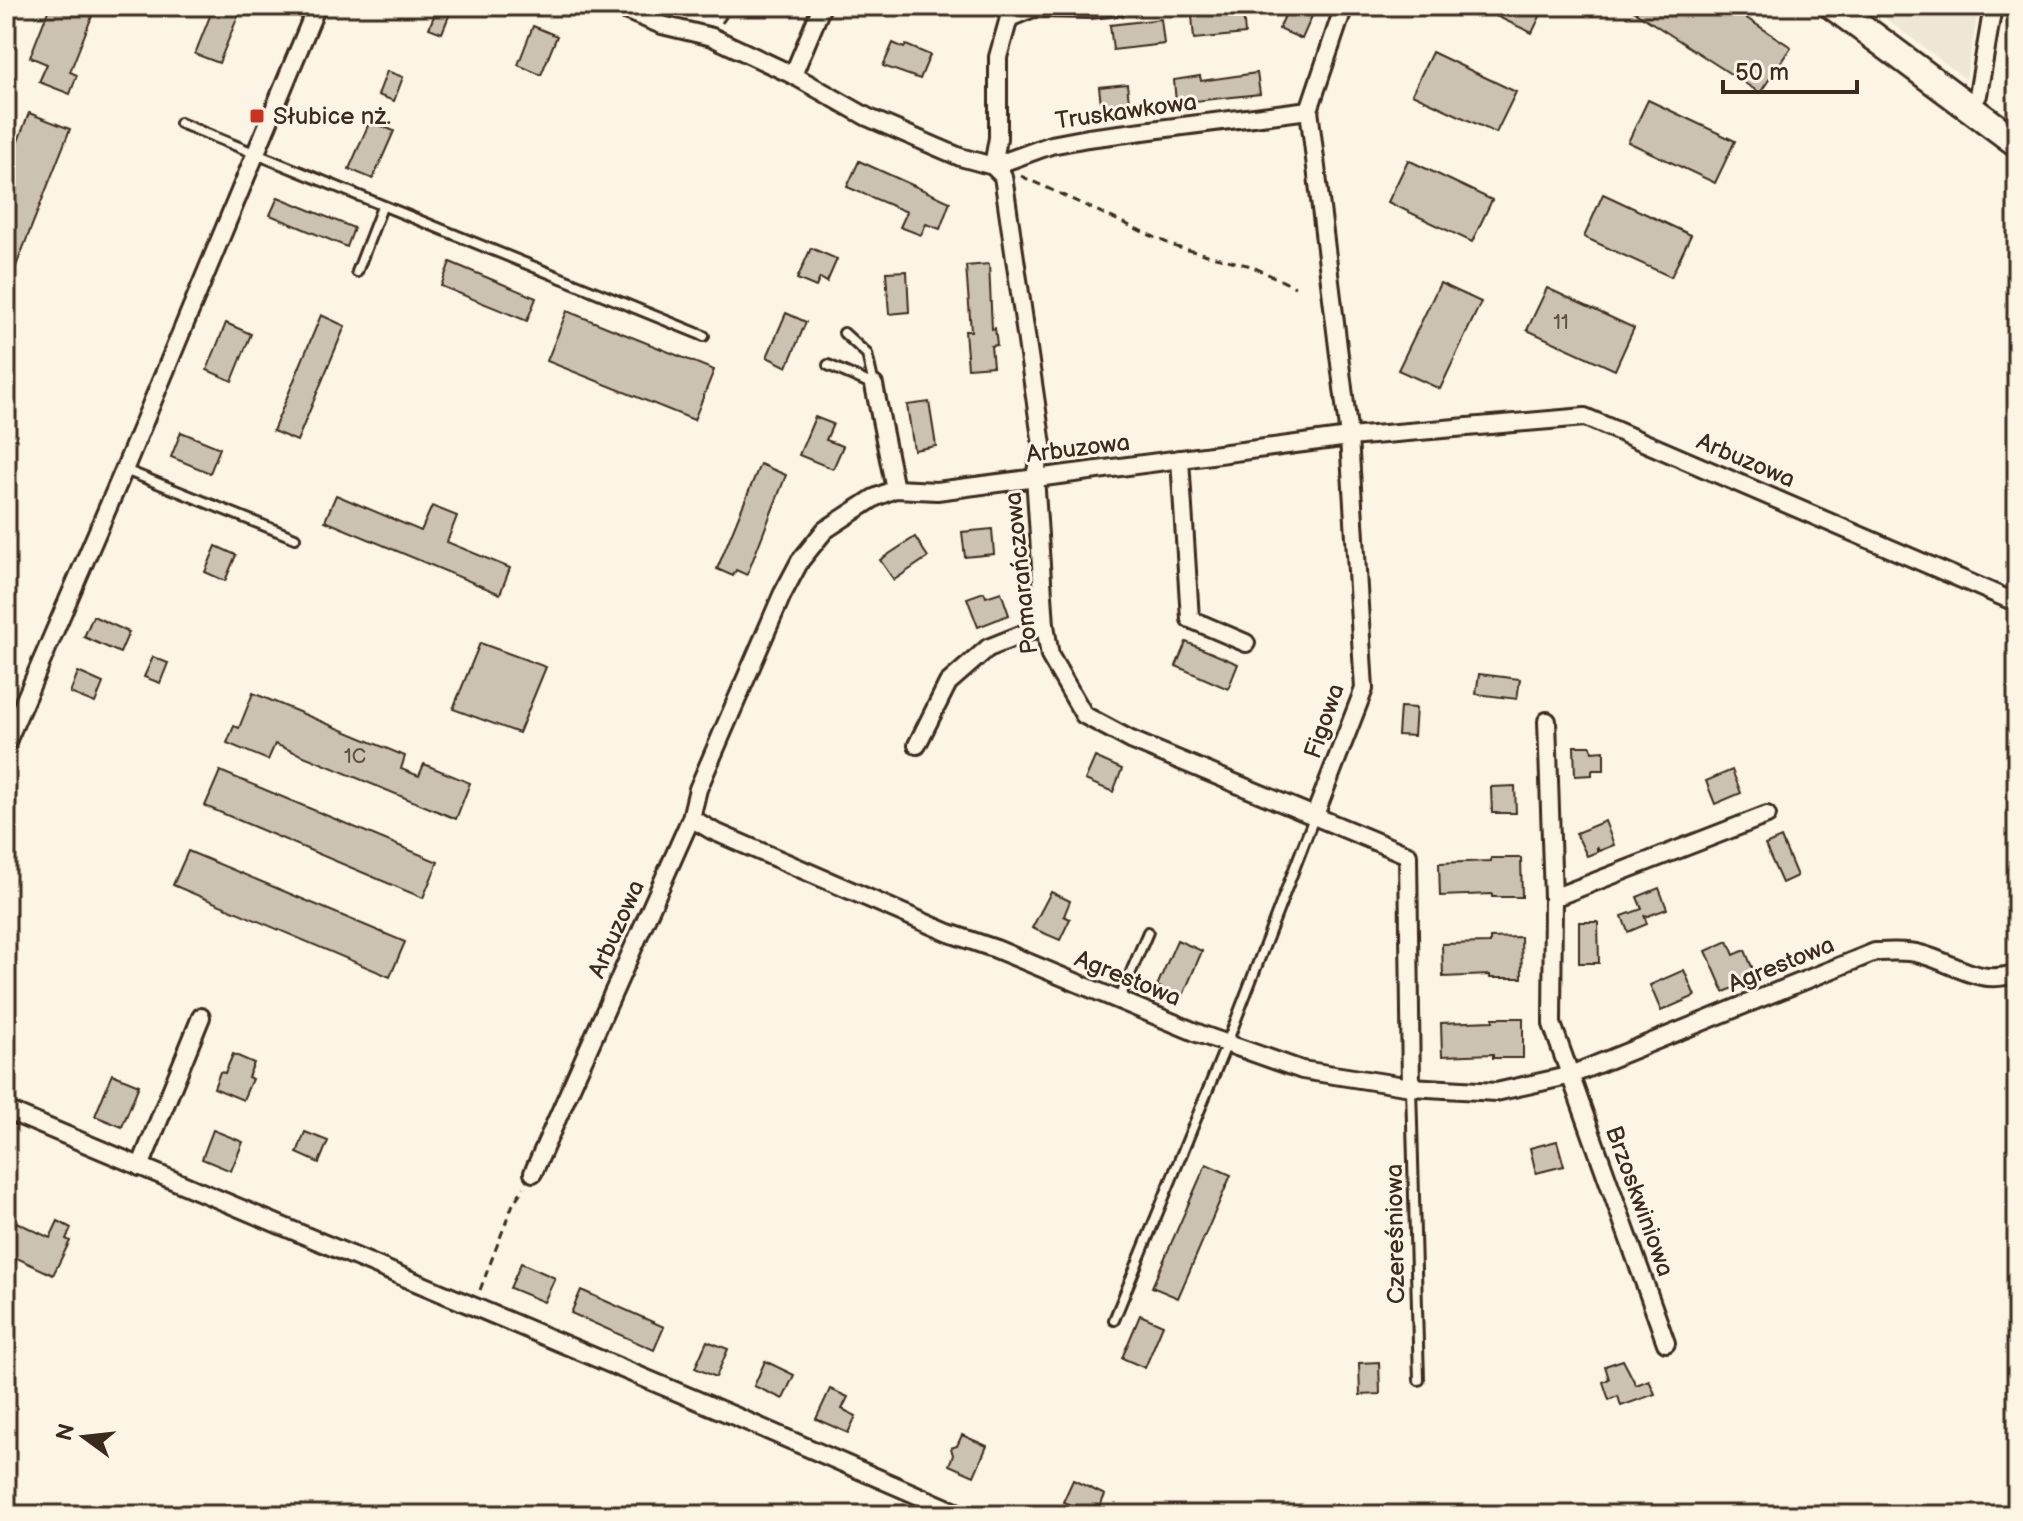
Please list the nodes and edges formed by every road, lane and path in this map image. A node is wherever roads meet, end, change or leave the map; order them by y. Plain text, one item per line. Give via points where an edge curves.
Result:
1 (317, 6) edge
2 (615, 6) edge
3 (822, 6) edge
4 (1120, 6) edge
5 (1833, 6) edge
6 (1993, 6) edge
7 (1340, 8) edge
8 (793, 75) junction
9 (1970, 107) junction
10 (1309, 110) junction
11 (180, 123) dead end
12 (2017, 143) edge
13 (254, 155) junction
14 (998, 171) junction
15 (382, 207) junction
16 (357, 272) dead end
17 (1295, 287) dead end
18 (844, 333) dead end
19 (704, 336) dead end
20 (828, 365) dead end
21 (874, 385) junction
22 (1349, 437) junction
23 (1180, 459) junction
24 (124, 470) junction
25 (1035, 476) junction
26 (895, 489) junction
27 (295, 538) dead end
28 (2017, 603) edge
29 (1045, 625) junction
30 (1246, 643) dead end
31 (1547, 721) dead end
32 (6, 744) edge
33 (917, 745) dead end
34 (1315, 815) junction
35 (1767, 815) dead end
36 (691, 818) junction
37 (1553, 898) junction
38 (1148, 932) dead end
39 (2017, 973) edge
40 (1119, 1000) junction
41 (201, 1017) dead end
42 (1227, 1043) junction
43 (1568, 1076) junction
44 (1411, 1087) junction
45 (6, 1110) edge
46 (140, 1167) junction
47 (533, 1173) joint
48 (474, 1307) junction
49 (1114, 1320) dead end
50 (1666, 1343) dead end
51 (1419, 1380) dead end
52 (963, 1515) edge

1 - 13 street
2 - 8 street via 712,37
3 - 8 street
4 - 14 street, Pomarańczowa via 1033,8 1009,18 998,57
5 - 9 main road
6 - 9 street via 1978,95
7 - 10 street, Figowa
8 - 14 street via 867,117
9 - 12 main road
10 - 14 street, Truskawkowa via 1051,145
10 - 22 street, Figowa
11 - 13 lane
13 - 15 lane
13 - 24 street
14 - 17 path via 1176,247 1251,266
14 - 25 street, Pomarańczowa via 1042,445
15 - 16 lane
15 - 19 lane
18 - 21 lane via 867,354
20 - 21 lane
21 - 26 street
22 - 23 street, Arbuzowa
22 - 28 street, Arbuzowa via 1585,417
22 - 34 street, Figowa via 1364,689
23 - 25 street, Arbuzowa
23 - 30 street via 1190,619
24 - 27 lane
24 - 32 street
25 - 26 street, Arbuzowa via 937,491
25 - 29 street, Pomarańczowa
26 - 36 street, Arbuzowa via 825,530 800,561 698,789
29 - 33 street via 988,648 948,683
29 - 34 street, Pomarańczowa via 1050,656 1084,715 1131,740
31 - 37 street
34 - 42 lane, Figowa
34 - 44 street, Pomarańczowa via 1408,855
35 - 37 street
36 - 40 street, Agrestowa via 949,933
36 - 47 street, Arbuzowa
37 - 43 street via 1552,1024
38 - 40 lane
39 - 43 street, Agrestowa via 1981,977 1917,953 1875,952
40 - 42 street, Agrestowa
41 - 46 street
42 - 44 street, Agrestowa via 1302,1070
42 - 49 lane, Figowa
43 - 44 street, Agrestowa via 1496,1092
43 - 50 street, Brzoskwiniowa
44 - 51 lane, Czereśniowa
45 - 46 street
46 - 48 street
47 - 48 path via 513,1204
48 - 52 street

